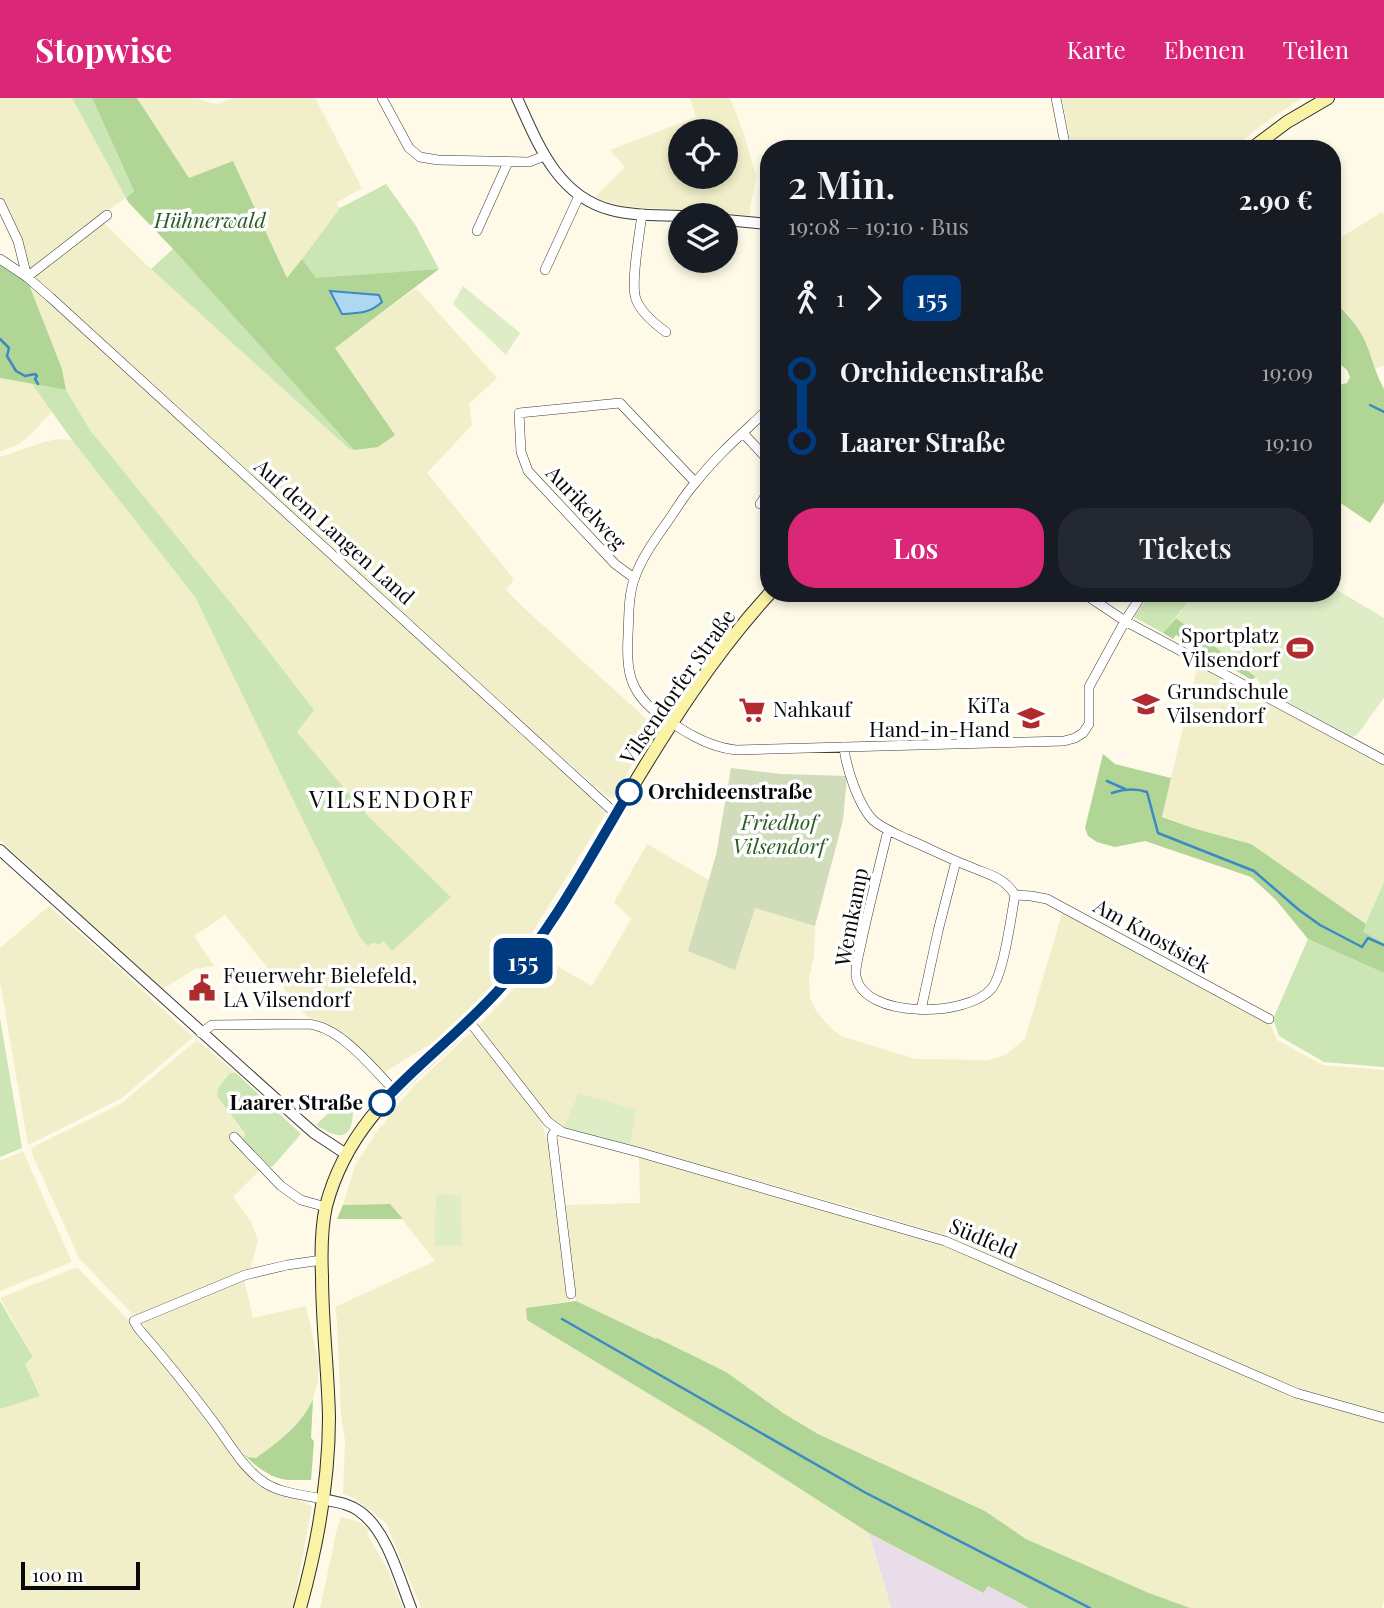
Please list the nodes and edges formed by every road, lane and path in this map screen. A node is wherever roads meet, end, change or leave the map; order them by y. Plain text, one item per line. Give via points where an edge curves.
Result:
1 (382, 98) edge
2 (517, 98) edge
3 (1056, 98) edge
4 (1328, 98) edge
5 (1064, 140) edge
6 (1263, 140) edge
7 (544, 156) junction
8 (508, 162) junction
9 (579, 196) junction
10 (0, 203) edge
11 (642, 214) junction
12 (107, 215) dead end
13 (668, 215) edge
14 (738, 221) edge
15 (760, 224) edge
16 (477, 231) dead end
17 (0, 259) edge
18 (545, 270) dead end
19 (27, 277) junction
20 (666, 332) dead end
21 (760, 417) edge
22 (743, 433) junction
23 (760, 451) edge
24 (695, 482) junction
25 (634, 578) junction
26 (762, 602) edge
27 (1096, 602) edge
28 (1137, 602) edge
29 (1125, 621) junction
30 (672, 723) junction
31 (844, 747) junction
32 (1384, 760) edge
33 (616, 814) junction
34 (888, 830) junction
35 (1, 856) edge
36 (956, 861) junction
37 (1015, 895) junction
38 (921, 1010) junction
39 (1269, 1019) dead end
40 (469, 1021) junction
41 (201, 1033) junction
42 (394, 1090) junction
43 (556, 1129) junction
44 (233, 1137) dead end
45 (346, 1154) junction
46 (326, 1207) junction
47 (321, 1260) junction
48 (571, 1294) dead end
49 (1384, 1418) edge
50 (322, 1499) junction
51 (300, 1608) edge
52 (411, 1608) edge

1 - 8 street via 409,148 420,157
2 - 7 street
3 - 5 street
4 - 6 main road
7 - 8 street
7 - 9 street
8 - 16 street
9 - 11 street via 612,210
9 - 18 street
10 - 19 street via 18,242
11 - 13 street
11 - 20 street via 634,294 640,307
12 - 19 street
14 - 15 street
17 - 19 street, Auf dem Langen Land
19 - 33 street, Auf dem Langen Land
21 - 22 street
22 - 23 street
22 - 24 street
24 - 25 street
24 - 25 street, Aurikelweg via 620,403 519,413 521,452 528,471 615,564
25 - 30 street via 629,675 641,699
26 - 30 main road, Vilsendorfer Straße
27 - 29 street
28 - 29 street
29 - 31 street via 1089,687 1088,724 1075,738
29 - 32 street
30 - 31 street via 726,749
30 - 33 main road, Vilsendorfer Straße
31 - 34 street via 866,811
33 - 40 main road, Vilsendorfer Straße via 541,937
34 - 36 street
34 - 38 street, Wemkamp via 856,973 858,983 876,999
35 - 41 street
36 - 37 street via 1002,880
36 - 38 street
37 - 38 street, Wemkamp via 991,989 951,1008
37 - 39 street, Am Knostsiek via 1047,899
40 - 42 main road, Vilsendorfer Straße
40 - 43 street
41 - 42 street via 212,1024 319,1026 345,1042
41 - 45 street via 306,1126
42 - 45 main road, Vilsendorfer Straße
43 - 48 street via 552,1136
43 - 49 street, Südfeld via 945,1241 1296,1393
44 - 46 street via 281,1186 300,1199
45 - 46 main road, Vilsendorfer Straße
46 - 47 main road, Vilsendorfer Straße
47 - 50 main road, Vilsendorfer Straße via 329,1414
47 - 50 street via 245,1275 134,1321 248,1469 268,1485
50 - 51 main road, Vilsendorfer Straße
50 - 52 street via 350,1506 378,1530

